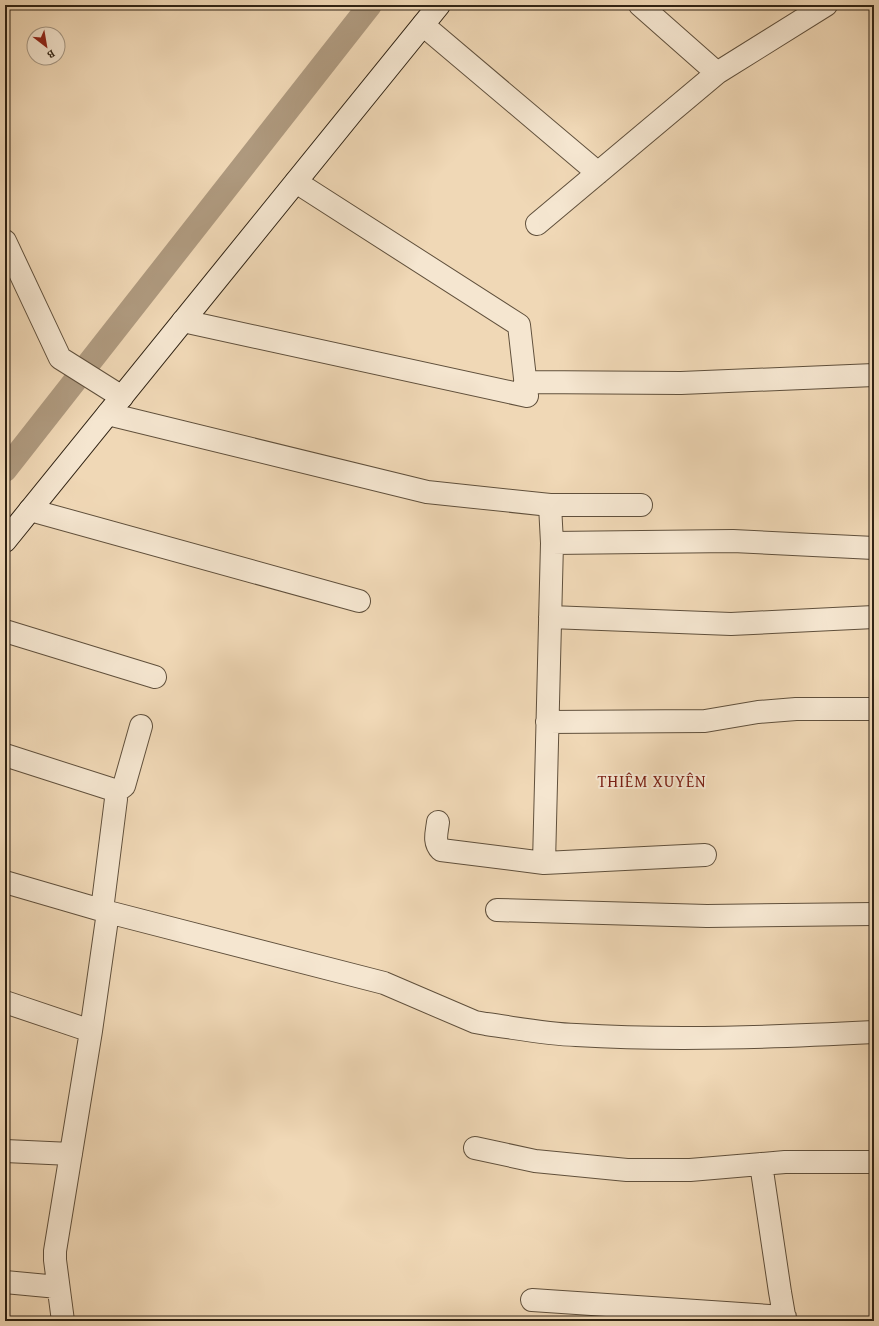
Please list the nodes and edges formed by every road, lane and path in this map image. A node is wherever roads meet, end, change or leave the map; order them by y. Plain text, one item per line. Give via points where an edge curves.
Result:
1 (439, 5) edge
2 (640, 5) edge
3 (826, 5) edge
4 (423, 25) junction
5 (718, 73) junction
6 (598, 173) junction
7 (296, 182) junction
8 (537, 224) dead end
9 (5, 242) edge
10 (183, 321) junction
11 (874, 375) edge
12 (525, 382) junction
13 (121, 396) junction
14 (108, 414) junction
15 (550, 505) junction
16 (642, 505) dead end
17 (30, 510) junction
18 (5, 541) edge
19 (552, 543) junction
20 (874, 548) edge
21 (359, 601) dead end
22 (550, 617) junction
23 (874, 617) edge
24 (5, 631) edge
25 (154, 677) dead end
26 (874, 709) edge
27 (547, 722) junction
28 (141, 726) dead end
29 (5, 756) edge
30 (116, 799) dead end
31 (438, 822) dead end
32 (704, 855) dead end
33 (544, 863) junction
34 (5, 882) edge
35 (497, 910) dead end
36 (105, 911) junction
37 (874, 914) edge
38 (5, 1002) edge
39 (91, 1031) junction
40 (874, 1032) edge
41 (475, 1148) dead end
42 (5, 1151) edge
43 (71, 1154) junction
44 (874, 1162) edge
45 (761, 1164) junction
46 (5, 1282) edge
47 (58, 1287) junction
48 (532, 1300) dead end
49 (785, 1319) edge
50 (63, 1321) edge

1 - 4 street
2 - 5 street
3 - 5 street
4 - 6 street
4 - 7 street
5 - 6 street
6 - 8 street
7 - 10 street
7 - 12 street via 520,325
9 - 13 street via 60,358
10 - 12 street via 527,396
10 - 13 street
11 - 12 street via 681,383
13 - 14 street
14 - 15 street via 427,492
14 - 17 street
15 - 16 street
15 - 19 street
17 - 18 street
17 - 21 street
19 - 20 street via 733,541
19 - 22 street
22 - 23 street via 731,624
22 - 27 street
24 - 25 street
26 - 27 street via 796,709 705,721
27 - 33 street
28 - 29 street via 124,786 120,789 114,790
30 - 36 street
31 - 33 street via 436,842 441,850
32 - 33 street
34 - 36 street
35 - 37 street via 707,916
36 - 39 street
36 - 40 street via 384,983 475,1022 486,1024 575,1036 767,1037
38 - 39 street
39 - 43 street
41 - 45 street via 535,1161 627,1170 690,1170
42 - 43 street
43 - 47 street via 55,1251
44 - 45 street
45 - 49 street
46 - 47 street
47 - 50 street
48 - 49 street

